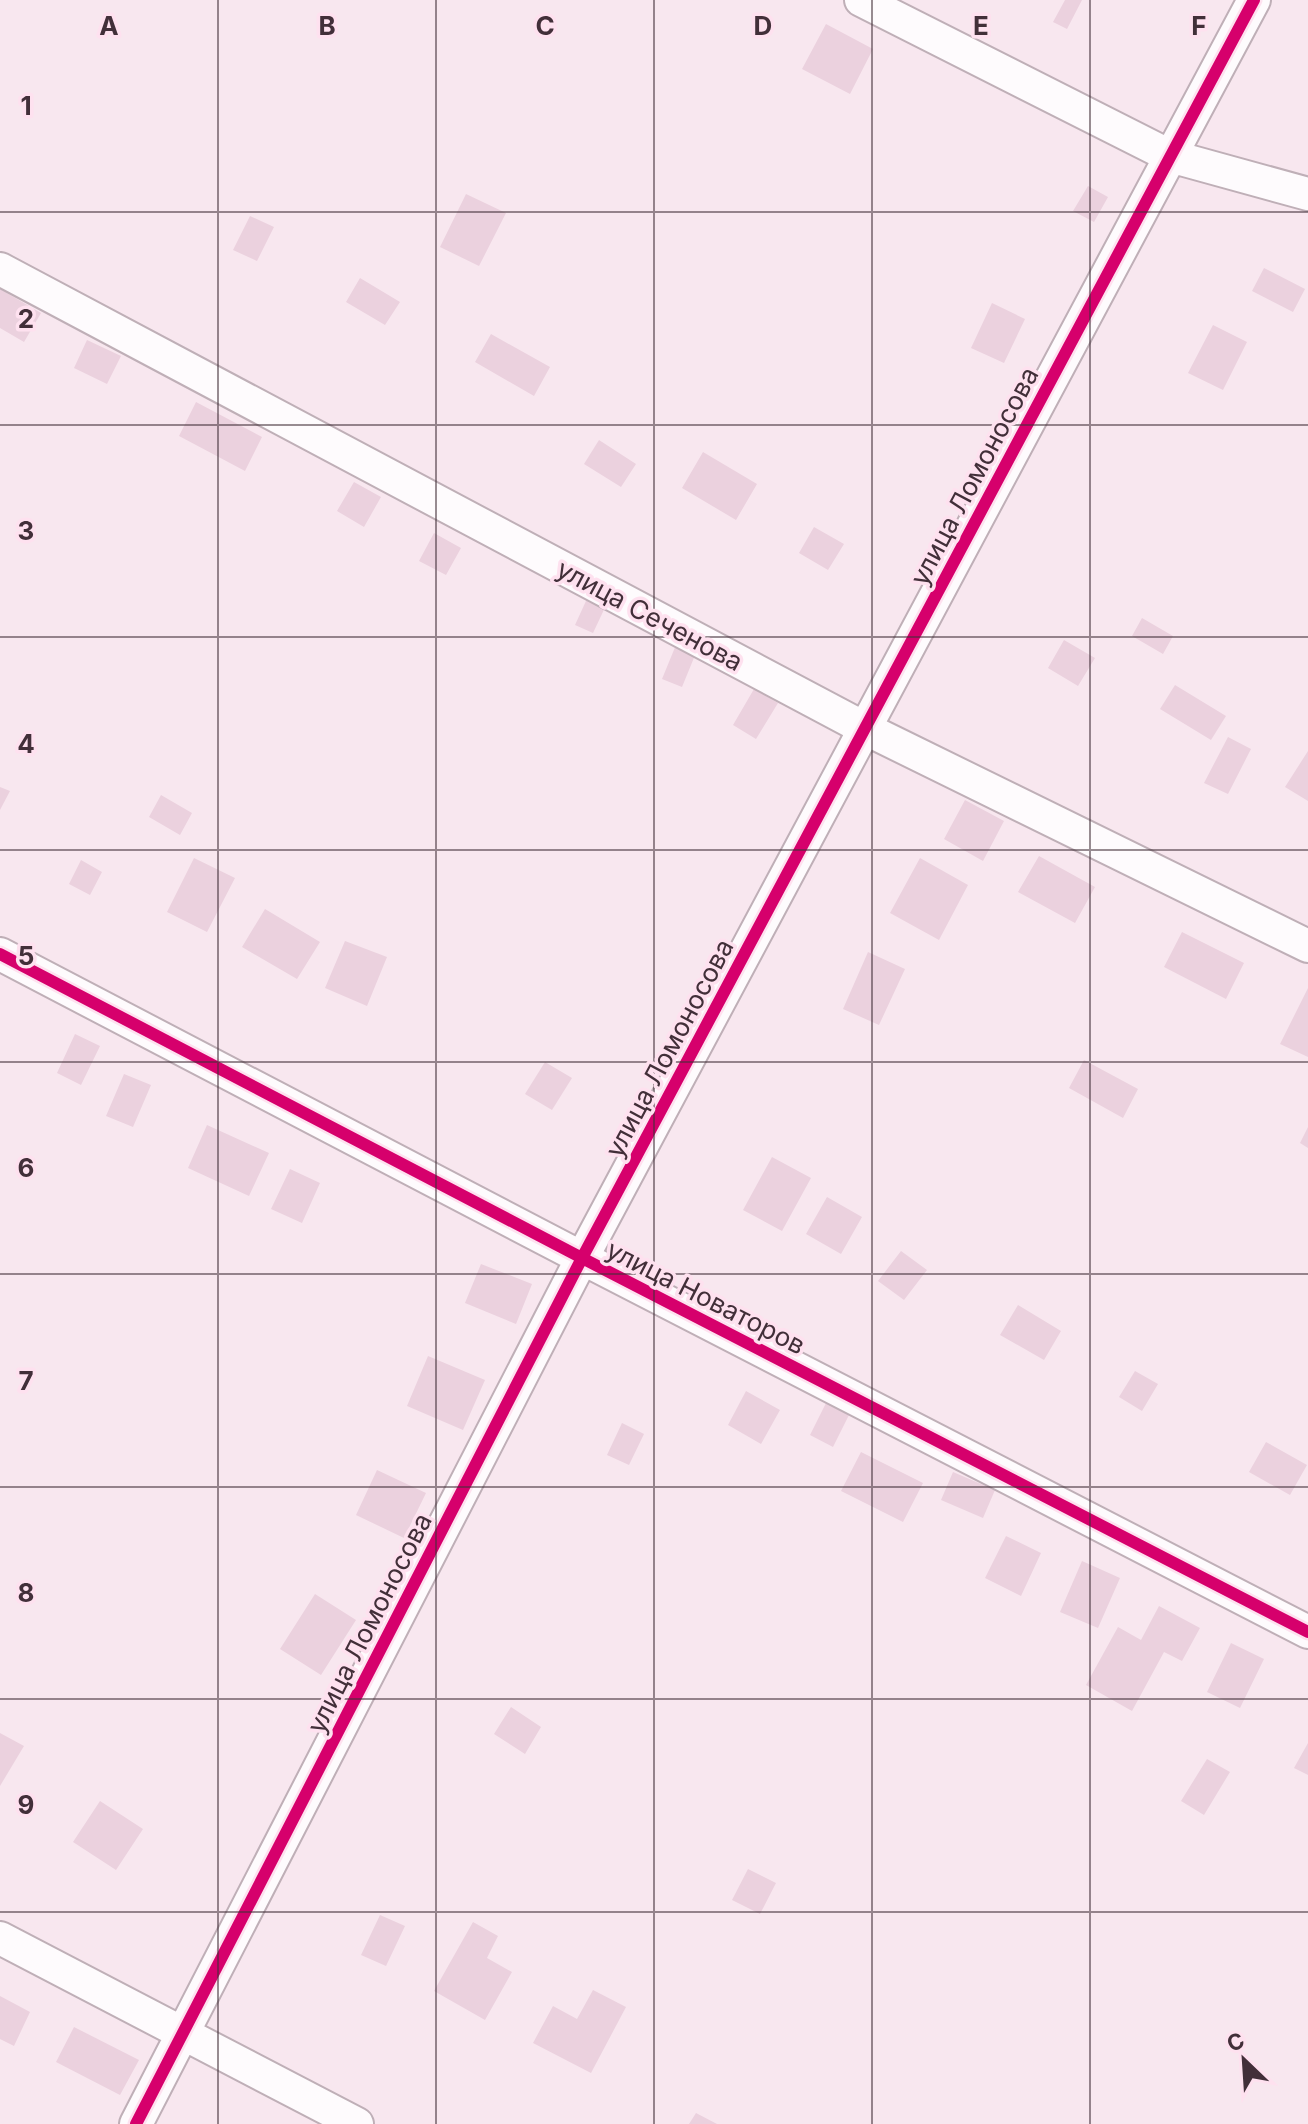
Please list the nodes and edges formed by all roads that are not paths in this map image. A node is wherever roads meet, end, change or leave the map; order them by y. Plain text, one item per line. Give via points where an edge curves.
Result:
1 (861, 0) edge
2 (1254, 0) edge
3 (1170, 156) junction
4 (1308, 194) edge
5 (0, 269) edge
6 (864, 728) junction
7 (1308, 946) edge
8 (0, 954) edge
9 (582, 1258) junction
10 (1308, 1632) edge
11 (0, 1938) edge
12 (182, 2033) junction
13 (136, 2124) edge
14 (357, 2124) edge

1 - 3 street
2 - 3 street, улица Ломоносова
3 - 4 street
3 - 6 street, улица Ломоносова
5 - 6 street, улица Сеченова
6 - 7 street, улица Сеченова
6 - 9 street, улица Ломоносова
8 - 9 street, улица Новаторов
9 - 10 street, улица Новаторов
9 - 12 street, улица Ломоносова
11 - 12 street
12 - 13 street, улица Ломоносова
12 - 14 street

